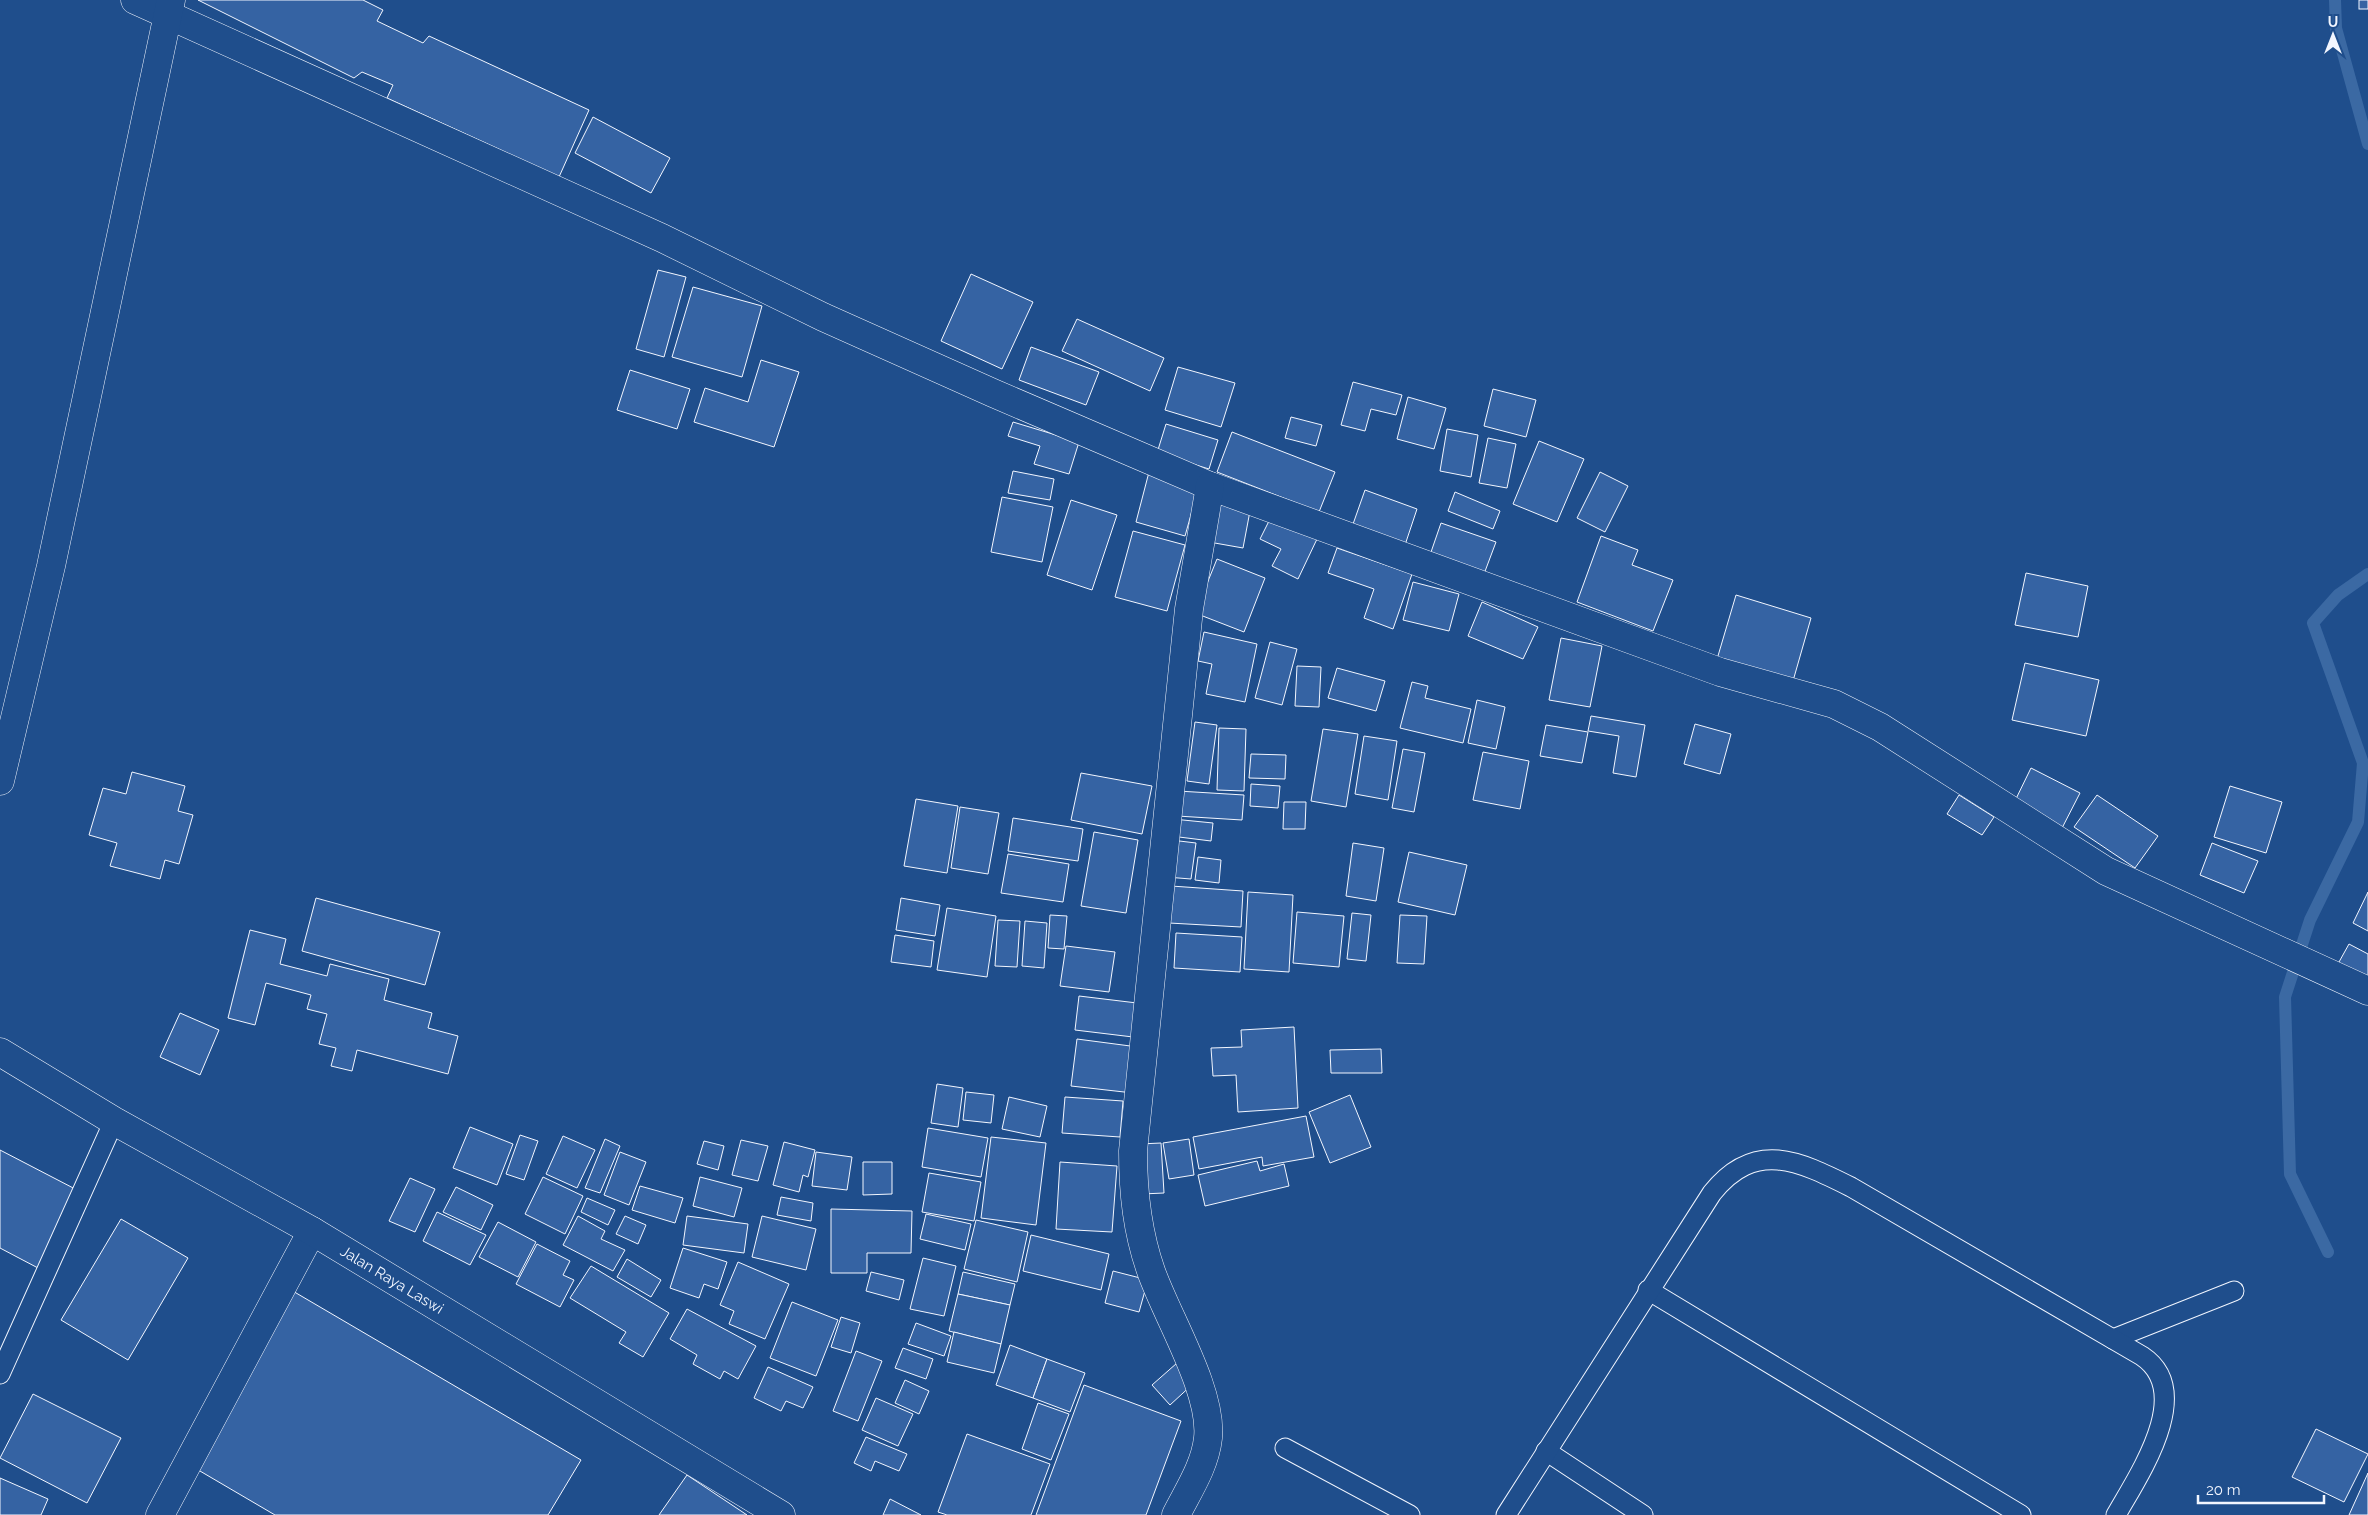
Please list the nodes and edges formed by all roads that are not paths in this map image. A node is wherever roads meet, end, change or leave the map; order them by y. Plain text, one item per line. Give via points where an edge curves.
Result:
1 (135, 0) edge
2 (170, 7) edge
3 (1210, 486) junction
4 (0, 781) edge
5 (2368, 991) edge
6 (0, 1052) edge
7 (114, 1121) junction
8 (312, 1231) junction
9 (1648, 1290) junction
10 (2234, 1291) dead end
11 (2113, 1339) junction
12 (0, 1374) edge
13 (1285, 1448) dead end
14 (1546, 1450) junction
15 (160, 1515) edge
16 (780, 1515) edge
17 (1176, 1515) edge
18 (1410, 1515) edge
19 (1506, 1515) edge
20 (1643, 1515) edge
21 (2021, 1515) edge
22 (2116, 1515) edge

1 - 2 street
2 - 3 street via 832,321
2 - 4 street via 51,566
3 - 5 street via 1720,672 1834,704 1880,727 2106,871
3 - 17 street via 1190,609 1133,1151 1135,1207 1144,1250 1208,1413 1206,1450
6 - 7 street, Jalan Raya Laswi
7 - 8 street, Jalan Raya Laswi
7 - 12 lane
8 - 15 street
8 - 16 street, Jalan Raya Laswi
9 - 11 lane via 1720,1182 1748,1163 1775,1160 1806,1166 1851,1187
9 - 14 lane
9 - 21 lane
10 - 11 lane
11 - 22 lane via 2152,1364 2160,1378 2164,1398 2156,1439
13 - 18 lane
14 - 19 lane
14 - 20 lane

